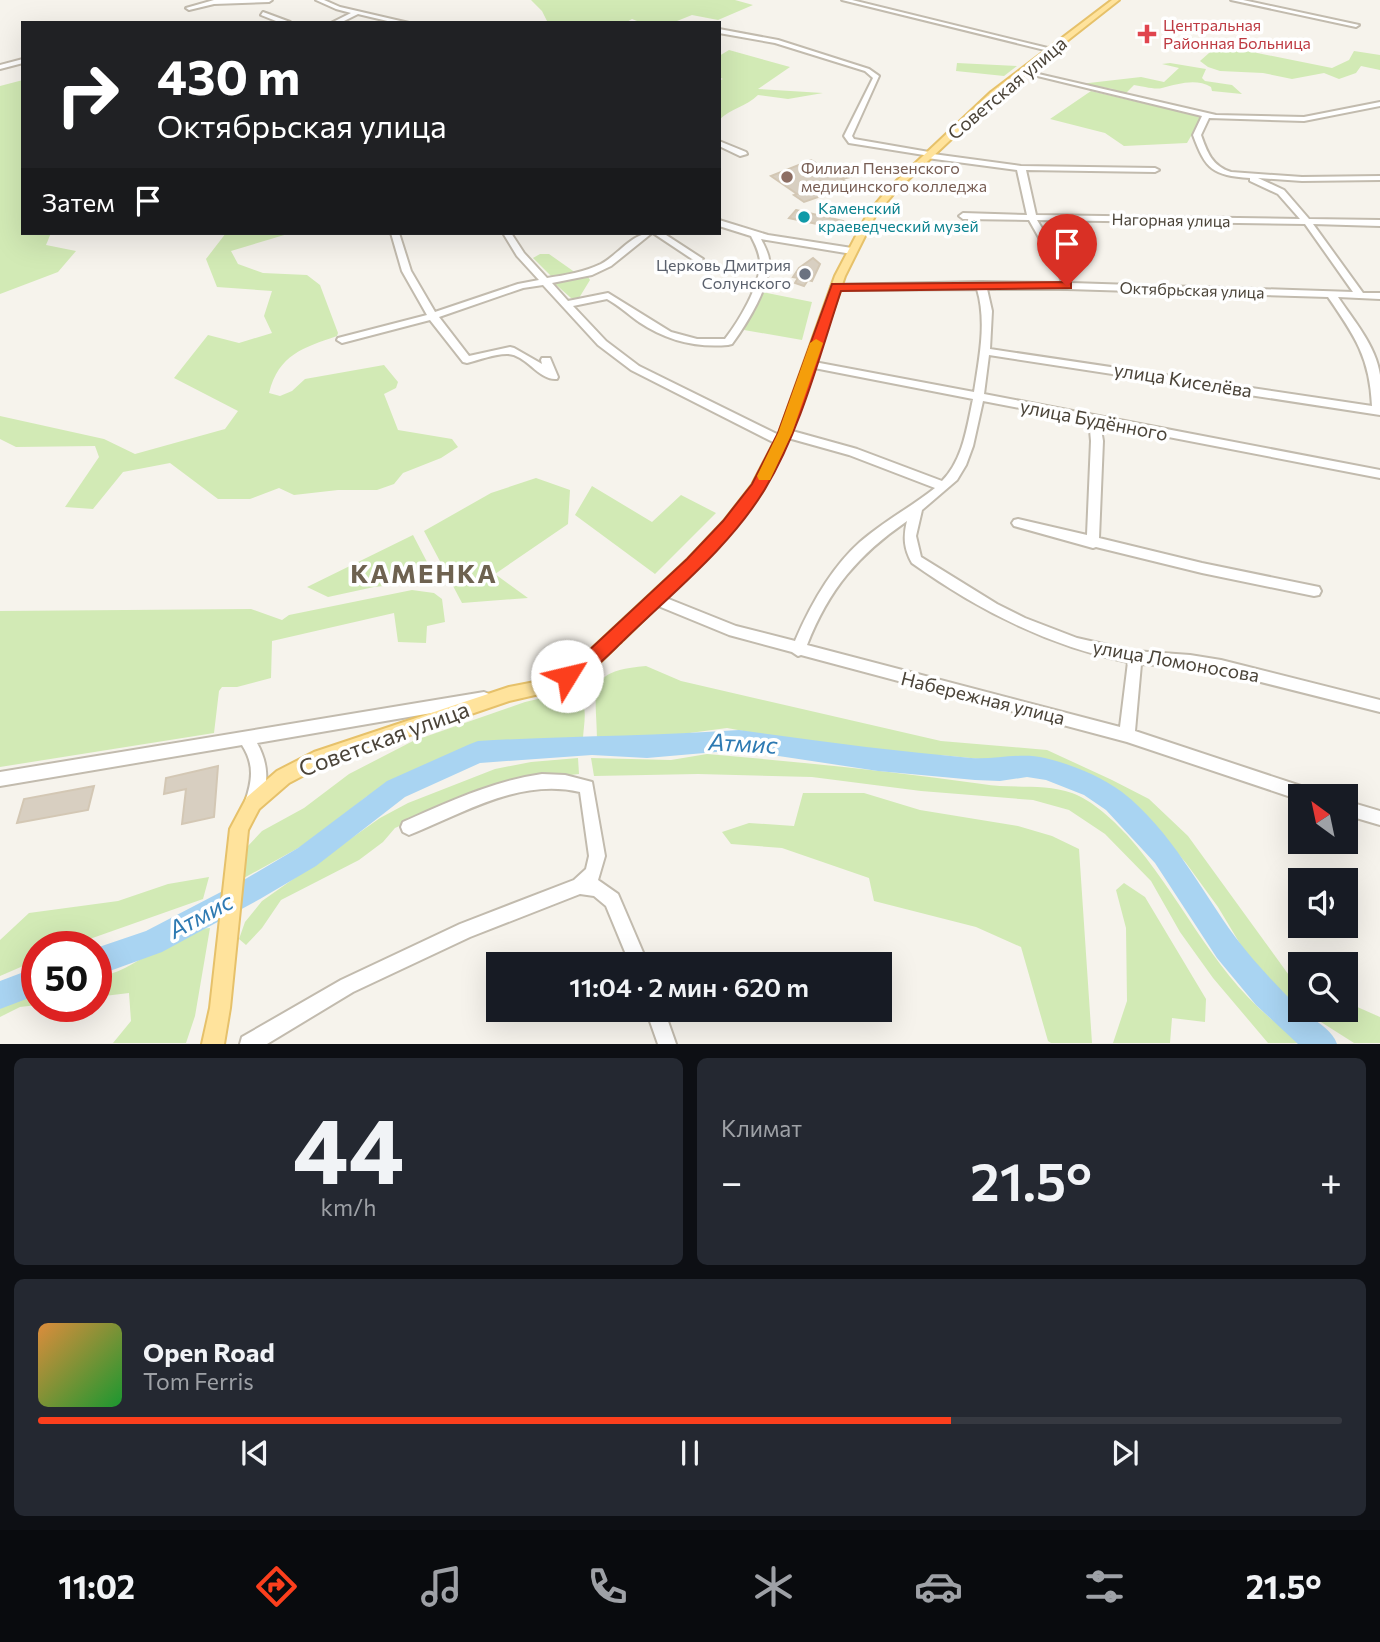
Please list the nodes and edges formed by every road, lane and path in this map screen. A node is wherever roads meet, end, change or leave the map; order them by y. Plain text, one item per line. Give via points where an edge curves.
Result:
1 (269, 0) edge
2 (319, 0) edge
3 (845, 0) edge
4 (1116, 0) edge
5 (1234, 0) edge
6 (189, 8) dead end
7 (358, 12) junction
8 (263, 14) dead end
9 (282, 21) edge
10 (338, 21) edge
11 (397, 21) edge
12 (1356, 25) dead end
13 (721, 31) edge
14 (1053, 50) junction
15 (21, 62) edge
16 (0, 67) edge
17 (1023, 71) junction
18 (1378, 104) edge
19 (1206, 116) junction
20 (721, 144) edge
21 (743, 154) dead end
22 (928, 155) junction
23 (1021, 168) junction
24 (1155, 170) dead end
25 (1243, 176) junction
26 (1376, 178) edge
27 (1380, 187) edge
28 (963, 216) dead end
29 (1032, 218) junction
30 (1308, 223) junction
31 (1380, 223) edge
32 (721, 224) edge
33 (396, 235) edge
34 (508, 235) edge
35 (645, 235) edge
36 (660, 235) edge
37 (755, 236) junction
38 (852, 251) junction
39 (698, 259) dead end
40 (546, 281) junction
41 (981, 285) junction
42 (1067, 286) junction
43 (836, 287) junction
44 (1331, 295) junction
45 (1360, 295) junction
46 (1380, 296) edge
47 (566, 304) junction
48 (433, 316) junction
49 (342, 340) dead end
50 (986, 351) junction
51 (546, 360) dead end
52 (809, 364) junction
53 (1378, 377) edge
54 (978, 397) junction
55 (1379, 410) edge
56 (1087, 419) junction
57 (783, 437) junction
58 (1380, 474) edge
59 (942, 486) junction
60 (916, 511) junction
61 (1018, 523) dead end
62 (1093, 542) junction
63 (1314, 591) dead end
64 (656, 599) junction
65 (798, 650) junction
66 (1135, 657) junction
67 (509, 694) junction
68 (1380, 706) edge
69 (1127, 735) junction
70 (246, 738) junction
71 (0, 779) edge
72 (1288, 789) edge
73 (253, 803) junction
74 (1358, 812) edge
75 (1380, 818) edge
76 (409, 827) dead end
77 (580, 886) junction
78 (634, 952) edge
79 (659, 1022) edge
80 (213, 1044) edge
81 (249, 1044) edge
82 (667, 1044) edge

1 - 6 street
2 - 7 street
3 - 14 street
4 - 14 main road, Советская улица
5 - 12 street
7 - 10 street
7 - 11 street
8 - 9 street
13 - 22 street via 776,41 867,70 877,77 848,136 852,141
14 - 17 main road, Советская улица
15 - 16 street
17 - 19 street
17 - 22 main road, Советская улица
18 - 19 street via 1304,119
19 - 25 street via 1197,135 1206,159 1220,171
20 - 21 street
22 - 23 street
22 - 38 main road, Советская улица via 871,215
23 - 24 street
23 - 29 street
25 - 26 street
25 - 30 street via 1282,192
26 - 27 street
28 - 29 street, Нагорная улица
29 - 30 street, Нагорная улица
29 - 42 street
30 - 31 street, Нагорная улица
30 - 45 street
32 - 37 street
33 - 48 street via 404,269 419,300
34 - 40 street
35 - 40 street via 589,273
36 - 39 street
37 - 38 street
37 - 47 street via 764,251 765,265 728,342 688,343 649,325 608,296
38 - 43 main road, Советская улица
40 - 47 street
40 - 48 street
41 - 42 street, Октябрьская улица
41 - 43 street, Октябрьская улица
41 - 50 street via 988,308
42 - 44 street, Октябрьская улица
43 - 52 main road, Советская улица
44 - 45 street, Октябрьская улица
44 - 53 street via 1367,345
45 - 46 street, Октябрьская улица
47 - 57 street via 602,343 635,368
48 - 49 street
48 - 51 street via 467,360 510,350 552,377
50 - 54 street
50 - 55 street, улица Киселёва
52 - 54 street, улица Будённого
52 - 57 main road, Советская улица
53 - 55 street
54 - 56 street, улица Будённого
54 - 59 street via 962,463
56 - 58 street, улица Будённого
56 - 62 street via 1097,441
57 - 59 street via 853,452
57 - 64 main road, Советская улица via 758,487 729,525
59 - 60 street
60 - 65 street via 852,558 806,629
60 - 66 street, улица Ломоносова via 909,530 910,549 916,560 937,575 1041,630
61 - 62 street
62 - 63 street
64 - 65 street, Набережная улица via 734,631
64 - 67 main road, Советская улица via 590,661 567,676
65 - 69 street, Набережная улица
66 - 68 street, улица Ломоносова via 1199,663
66 - 69 street
67 - 70 street, Советская улица
67 - 73 main road, Советская улица via 320,758 284,777
69 - 72 street, Набережная улица
70 - 71 street, Советская улица
70 - 73 street via 260,768
73 - 80 main road via 239,829
74 - 75 street
76 - 77 street via 483,796 535,782 561,780 587,787 597,856 593,873
77 - 78 street via 597,888 612,900
77 - 81 street via 466,930 371,975
79 - 82 street

